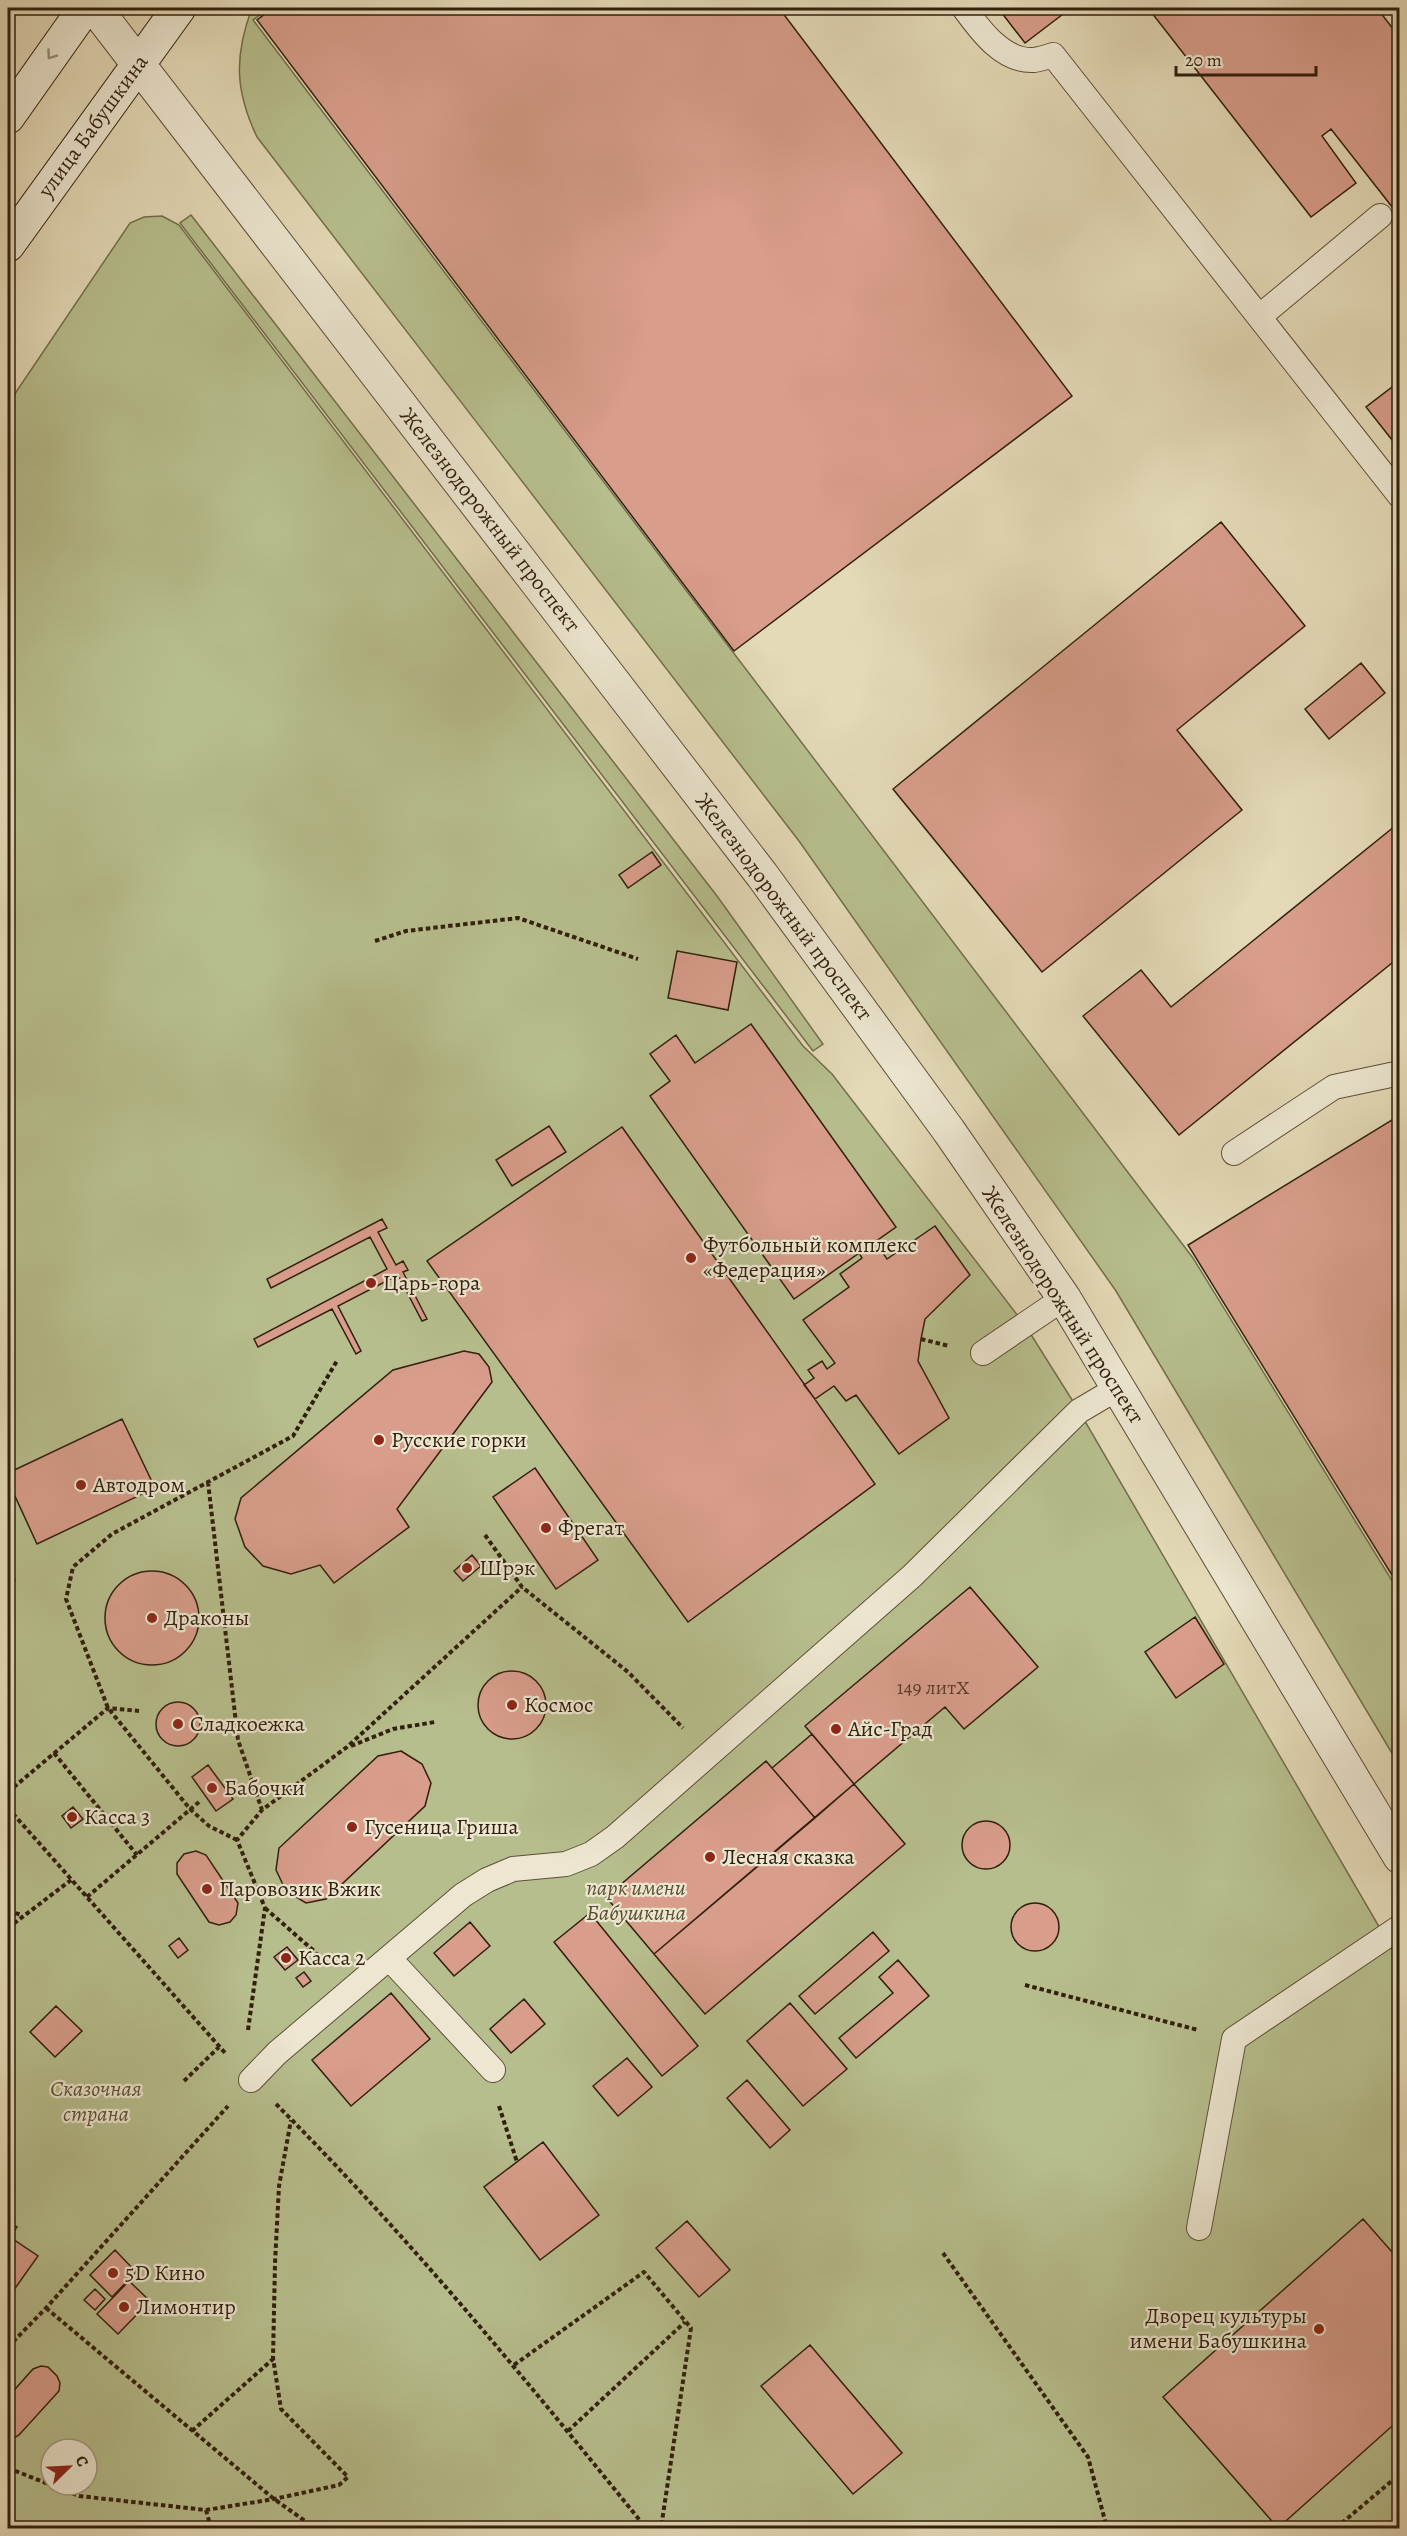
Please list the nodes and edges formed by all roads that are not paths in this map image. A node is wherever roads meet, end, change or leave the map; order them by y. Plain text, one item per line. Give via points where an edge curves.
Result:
1 (85, 8) edge
2 (95, 8) edge
3 (179, 8) edge
4 (964, 8) edge
5 (138, 63) junction
6 (8, 117) edge
7 (1380, 216) dead end
8 (8, 245) edge
9 (1259, 317) junction
10 (1400, 496) edge
11 (1400, 1073) edge
12 (1234, 1153) dead end
13 (1064, 1298) junction
14 (983, 1353) dead end
15 (1118, 1388) junction
16 (1400, 1857) edge
17 (1400, 1927) edge
18 (389, 1958) junction
19 (493, 2070) road end
20 (251, 2080) road end
21 (1199, 2228) dead end

1 -> 6 street
2 - 5 street, Железнодорожный проспект
3 - 5 street, улица Бабушкина
4 - 9 lane via 1007,54 1033,60 1053,55
5 - 8 street, улица Бабушкина
5 - 13 street, Железнодорожный проспект via 762,875 949,1131
7 - 9 lane
9 - 10 lane
11 - 12 lane via 1334,1087
13 - 14 lane
13 - 15 street, Железнодорожный проспект
15 - 16 street, Железнодорожный проспект
15 - 18 lane via 1079,1411 912,1576 615,1837 591,1854 566,1864 513,1869 487,1880 463,1895
17 - 21 lane via 1234,2039
18 - 19 lane
18 - 20 lane

